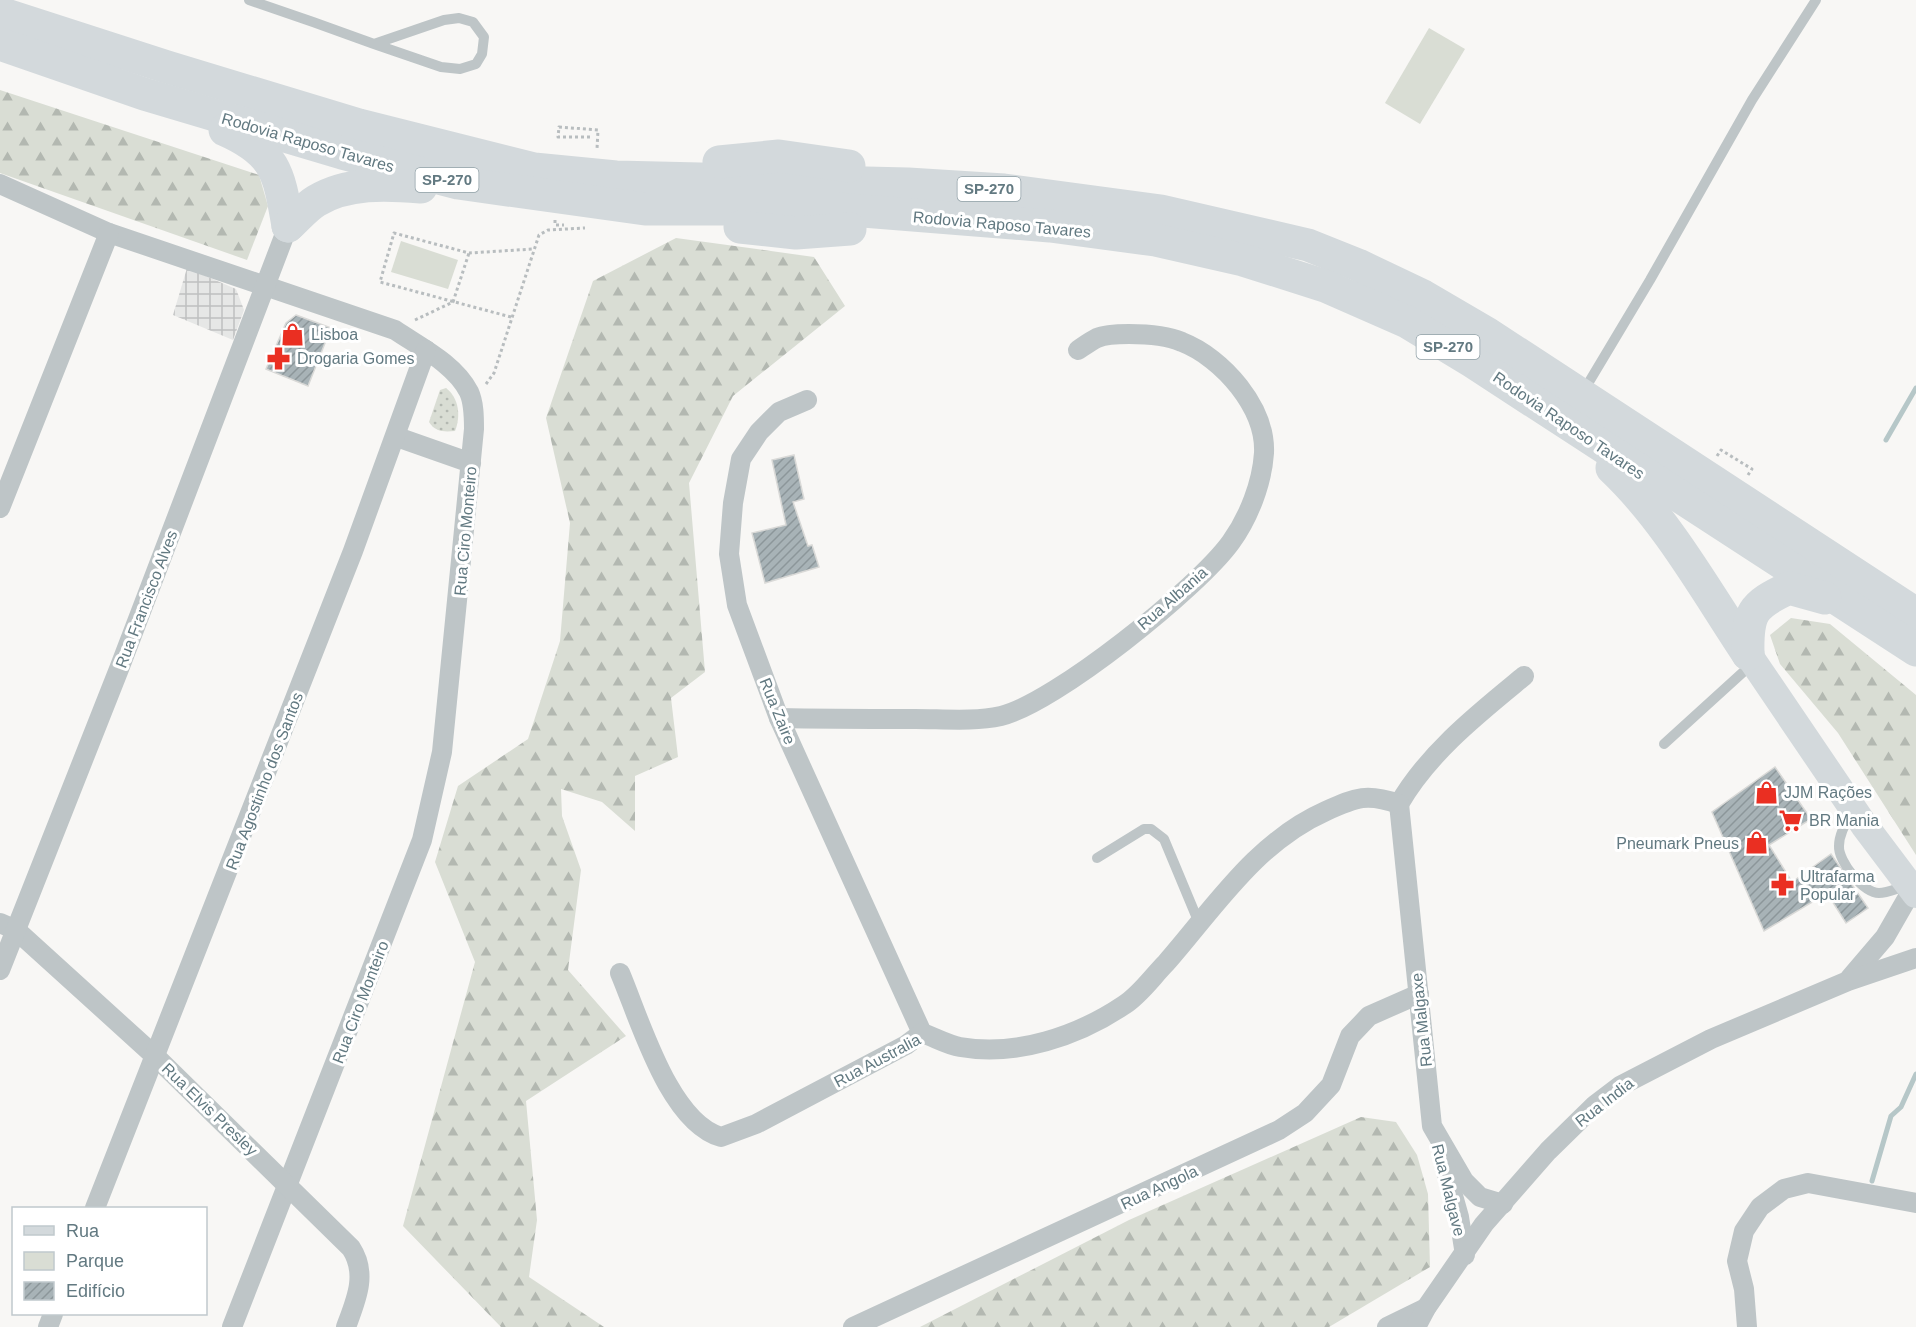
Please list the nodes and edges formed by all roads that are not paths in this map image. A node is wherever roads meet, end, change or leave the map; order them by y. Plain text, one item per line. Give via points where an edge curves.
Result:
1 (249, 0) edge
2 (1816, 0) edge
3 (0, 14) edge
4 (0, 44) edge
5 (374, 44) junction
6 (144, 94) junction
7 (0, 184) edge
8 (538, 196) junction
9 (910, 200) junction
10 (288, 226) junction
11 (109, 233) junction
12 (267, 286) junction
13 (426, 350) junction
14 (1078, 350) dead end
15 (1581, 395) junction
16 (1531, 399) junction
17 (807, 400) dead end
18 (397, 436) junction
19 (471, 463) junction
20 (0, 508) edge
21 (1846, 605) junction
22 (1916, 614) edge
23 (1916, 651) edge
24 (1751, 658) junction
25 (1524, 676) dead end
26 (779, 718) junction
27 (1664, 744) dead end
28 (1399, 804) junction
29 (1853, 809) junction
30 (1096, 858) dead end
31 (1912, 890) edge
32 (1200, 923) junction
33 (8, 927) edge
34 (1916, 958) edge
35 (0, 970) edge
36 (620, 974) dead end
37 (1848, 981) junction
38 (1419, 994) junction
39 (922, 1032) junction
40 (156, 1057) junction
41 (1432, 1126) junction
42 (287, 1183) junction
43 (1916, 1203) edge
44 (1503, 1204) junction
45 (96, 1207) edge
46 (1465, 1255) junction
47 (1426, 1308) junction
48 (232, 1327) edge
49 (346, 1327) edge
50 (854, 1327) edge
51 (1387, 1327) edge
52 (1416, 1327) edge
53 (1747, 1327) edge

1 - 5 lane
2 - 15 lane via 1752,100
3 - 9 highway, Rodovia Raposo Tavares / SP-270 via 178,71 477,157 534,169
4 - 6 highway, Rodovia Raposo Tavares / SP-270
5 - 5 lane via 441,67 460,69 476,64 484,37 473,22 459,18
6 - 8 highway, Rodovia Raposo Tavares / SP-270 via 437,178
6 - 10 highway via 254,146 281,182
7 - 11 street, Rua Ciro Monteiro
8 - 9 highway, Rodovia Raposo Tavares / SP-270 via 645,209 826,209
8 - 10 highway via 509,199 456,189 392,184 346,189 316,201
9 - 15 highway, Rodovia Raposo Tavares / SP-270 via 1004,190 1161,211 1308,245 1423,296
9 - 16 highway, Rodovia Raposo Tavares / SP-270 via 1050,226 1155,240 1243,260 1325,286 1407,322
10 - 12 street, Rua Francisco Alves
11 - 12 street, Rua Ciro Monteiro
11 - 20 street
12 - 13 street, Rua Ciro Monteiro via 394,330
12 - 33 street, Rua Francisco Alves
13 - 18 street, Rua Agostinho dos Santos
13 - 19 street, Rua Ciro Monteiro via 460,377 470,394 474,429
14 - 26 street, Rua Albania via 1098,337 1163,336 1191,347 1241,388 1260,418 1264,451 1260,481 1231,541 1202,573 1101,659 1024,709 1000,717 949,720
15 - 22 highway, Rodovia Raposo Tavares / SP-270
16 - 21 highway, Rodovia Raposo Tavares / SP-270
16 - 24 highway via 1631,486
17 - 26 street, Rua Zaire via 779,412 759,432 741,459 733,503 729,554 737,605
18 - 19 street
18 - 40 street, Rua Agostinho dos Santos
19 - 42 street, Rua Ciro Monteiro via 442,752 422,840
21 - 23 highway, Rodovia Raposo Tavares / SP-270
21 - 24 highway via 1789,588 1771,597 1752,612 1748,629
24 - 27 lane
24 - 29 main road
25 - 28 street via 1435,756 1410,784
26 - 39 street, Rua Zaire
28 - 32 street, Rua Australia via 1360,796 1304,821 1269,846
28 - 38 street, Rua Malgaxe
29 - 31 main road
29 - 31 lane via 1838,850 1853,877 1867,891
30 - 32 lane via 1144,829 1158,833
31 - 37 street, Rua India via 1885,937
32 - 39 street, Rua Australia via 1125,1005 1048,1041 1010,1050 959,1047
33 - 35 street, Rua Francisco Alves
33 - 40 street, Rua Elvis Presley
34 - 37 street, Rua India
36 - 39 street, Rua Australia via 666,1082 684,1112 699,1127 721,1137 756,1124 906,1045
37 - 44 street, Rua India via 1711,1039 1620,1086 1548,1150
38 - 41 street, Rua Malgaxe
38 - 50 street, Rua Angola via 1369,1016 1350,1036 1331,1085 1305,1113 1279,1130
40 - 42 street, Rua Elvis Presley
40 - 45 street, Rua Agostinho dos Santos
41 - 44 street, Rua Malgaxe via 1464,1181 1480,1197
41 - 46 street, Rua Malgave via 1459,1217
42 - 48 street, Rua Ciro Monteiro
42 - 49 street, Rua Elvis Presley via 358,1258 360,1291
43 - 53 street via 1808,1183 1784,1189 1761,1207 1744,1231 1737,1261
44 - 46 street, Rua India via 1484,1224
46 - 47 street, Rua India
47 - 51 street
47 - 52 street, Rua India

